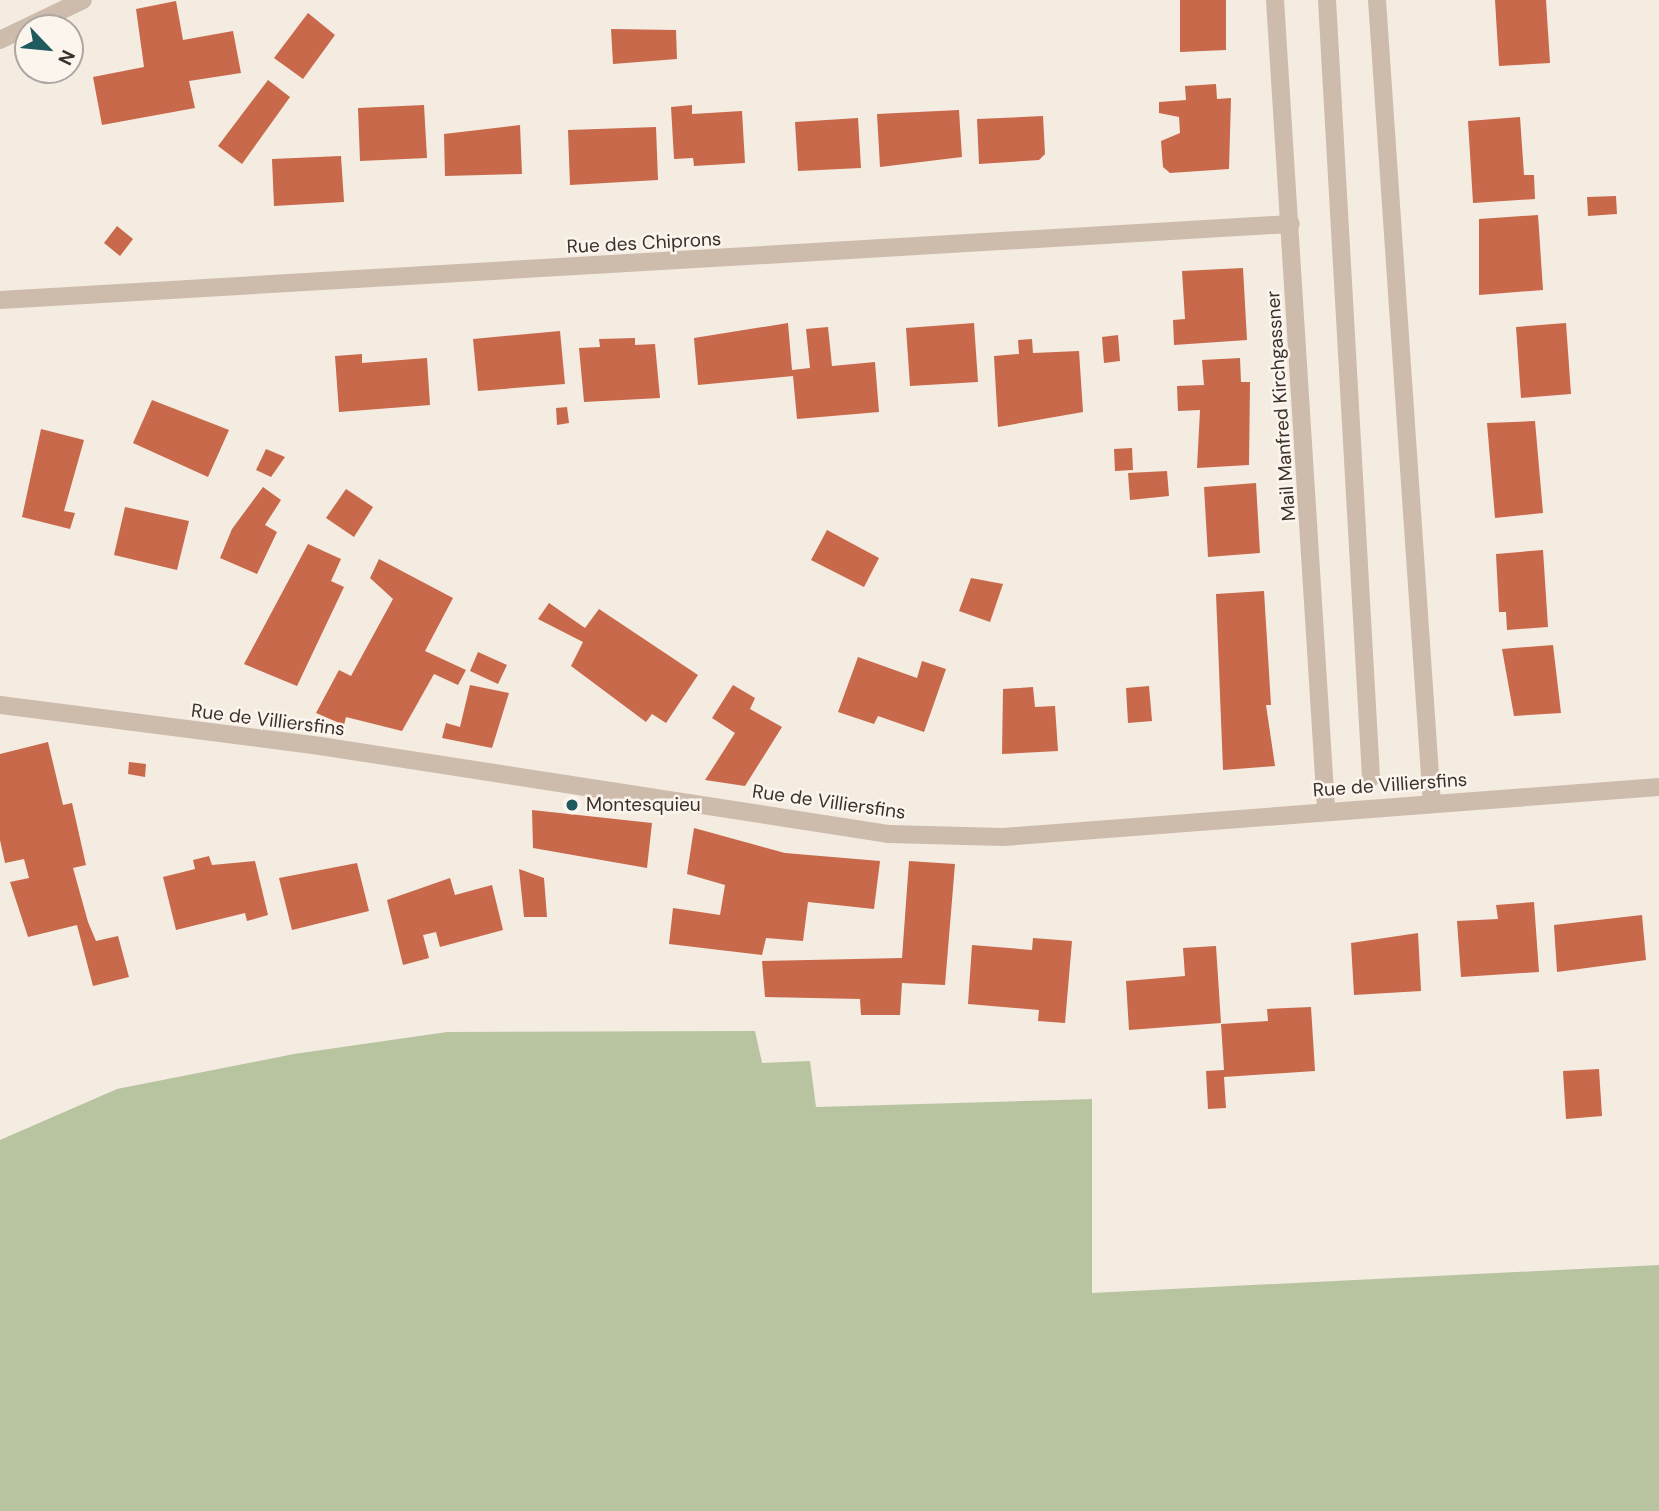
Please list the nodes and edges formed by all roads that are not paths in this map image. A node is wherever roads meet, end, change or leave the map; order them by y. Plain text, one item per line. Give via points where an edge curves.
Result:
1 (83, 0) edge
2 (1275, 0) edge
3 (1327, 0) edge
4 (1377, 0) edge
5 (0, 40) edge
6 (1291, 224) junction
7 (0, 300) edge
8 (0, 705) edge
9 (1371, 778) dead end
10 (1659, 787) edge
11 (1432, 804) junction
12 (1326, 810) junction

1 - 5 street
2 - 6 street, Mail Manfred Kirchgassner
3 - 9 street
4 - 11 street
6 - 7 street, Rue des Chiprons
6 - 12 street, Mail Manfred Kirchgassner
8 - 12 street, Rue de Villiersfins via 320,746 889,834 1003,837
10 - 11 street, Rue de Villiersfins
11 - 12 street, Rue de Villiersfins

